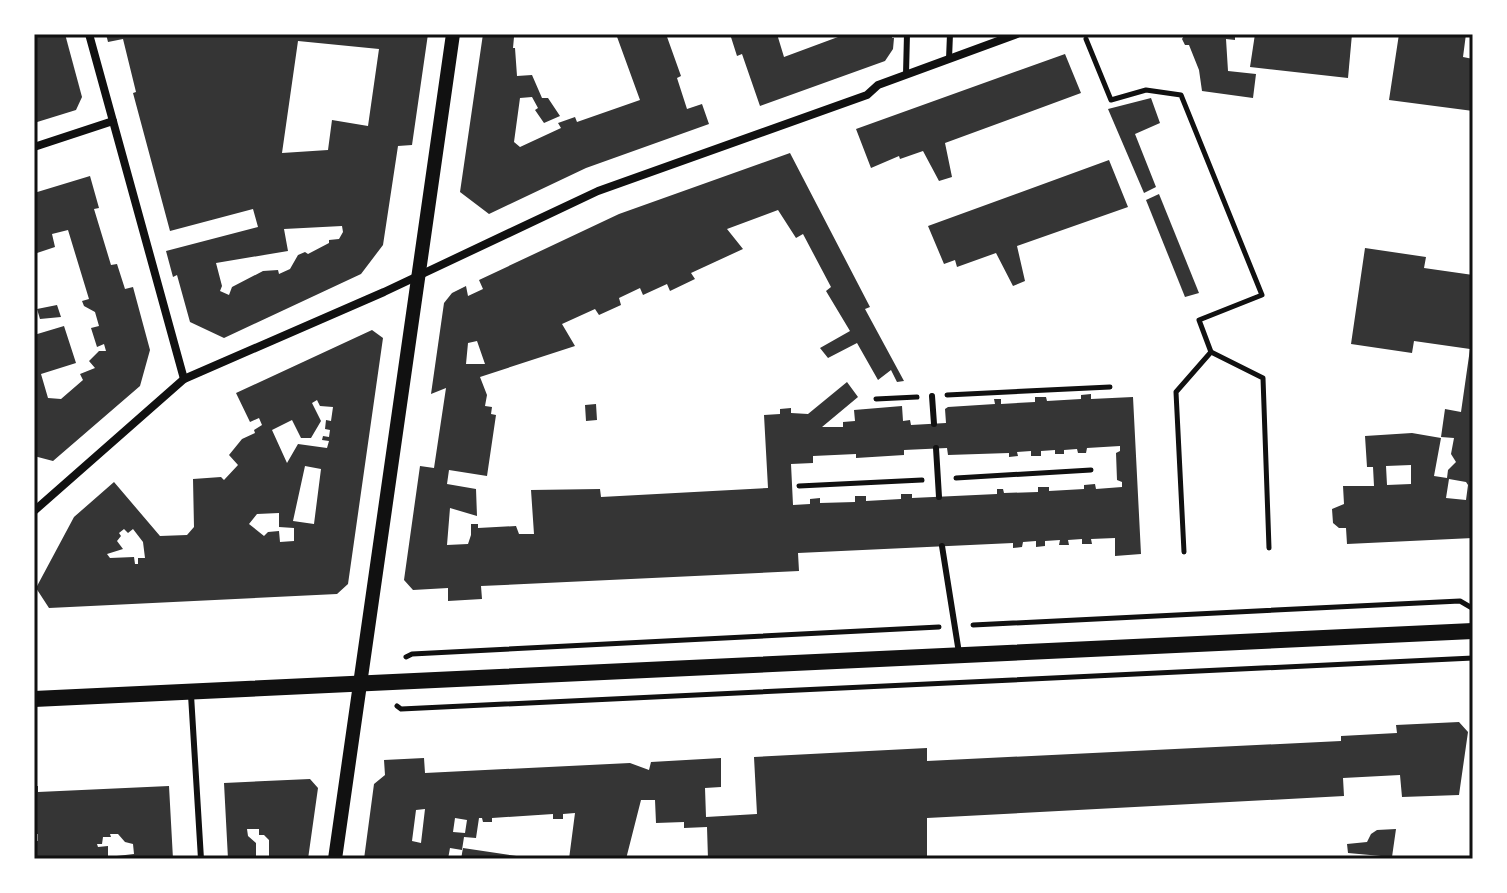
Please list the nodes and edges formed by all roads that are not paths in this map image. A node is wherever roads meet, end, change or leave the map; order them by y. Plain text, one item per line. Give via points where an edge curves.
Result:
1 (89, 34) edge
2 (453, 34) edge
3 (907, 34) edge
4 (950, 34) edge
5 (1017, 34) edge
6 (949, 59) junction
7 (906, 74) junction
8 (113, 121) junction
9 (34, 147) edge
10 (419, 276) junction
11 (184, 379) junction
12 (932, 396) road end
13 (934, 424) dead end
14 (936, 448) dead end
15 (939, 497) dead end
16 (34, 511) edge
17 (942, 546) dead end
18 (1473, 631) edge
19 (960, 654) junction
20 (361, 683) junction
21 (191, 690) junction
22 (34, 699) edge
23 (201, 859) edge
24 (335, 859) edge

1 - 8 street
2 - 10 street
3 - 7 lane
4 - 6 lane
5 - 6 street
6 - 7 street
7 - 10 street via 867,95 598,191
8 - 9 street
8 - 11 street
10 - 11 street
10 - 20 street
11 - 16 street
12 - 13 lane
14 - 15 lane
17 - 19 lane
18 - 19 main road
19 - 20 main road
20 - 21 main road
20 - 24 street
21 - 22 main road
21 - 23 lane

